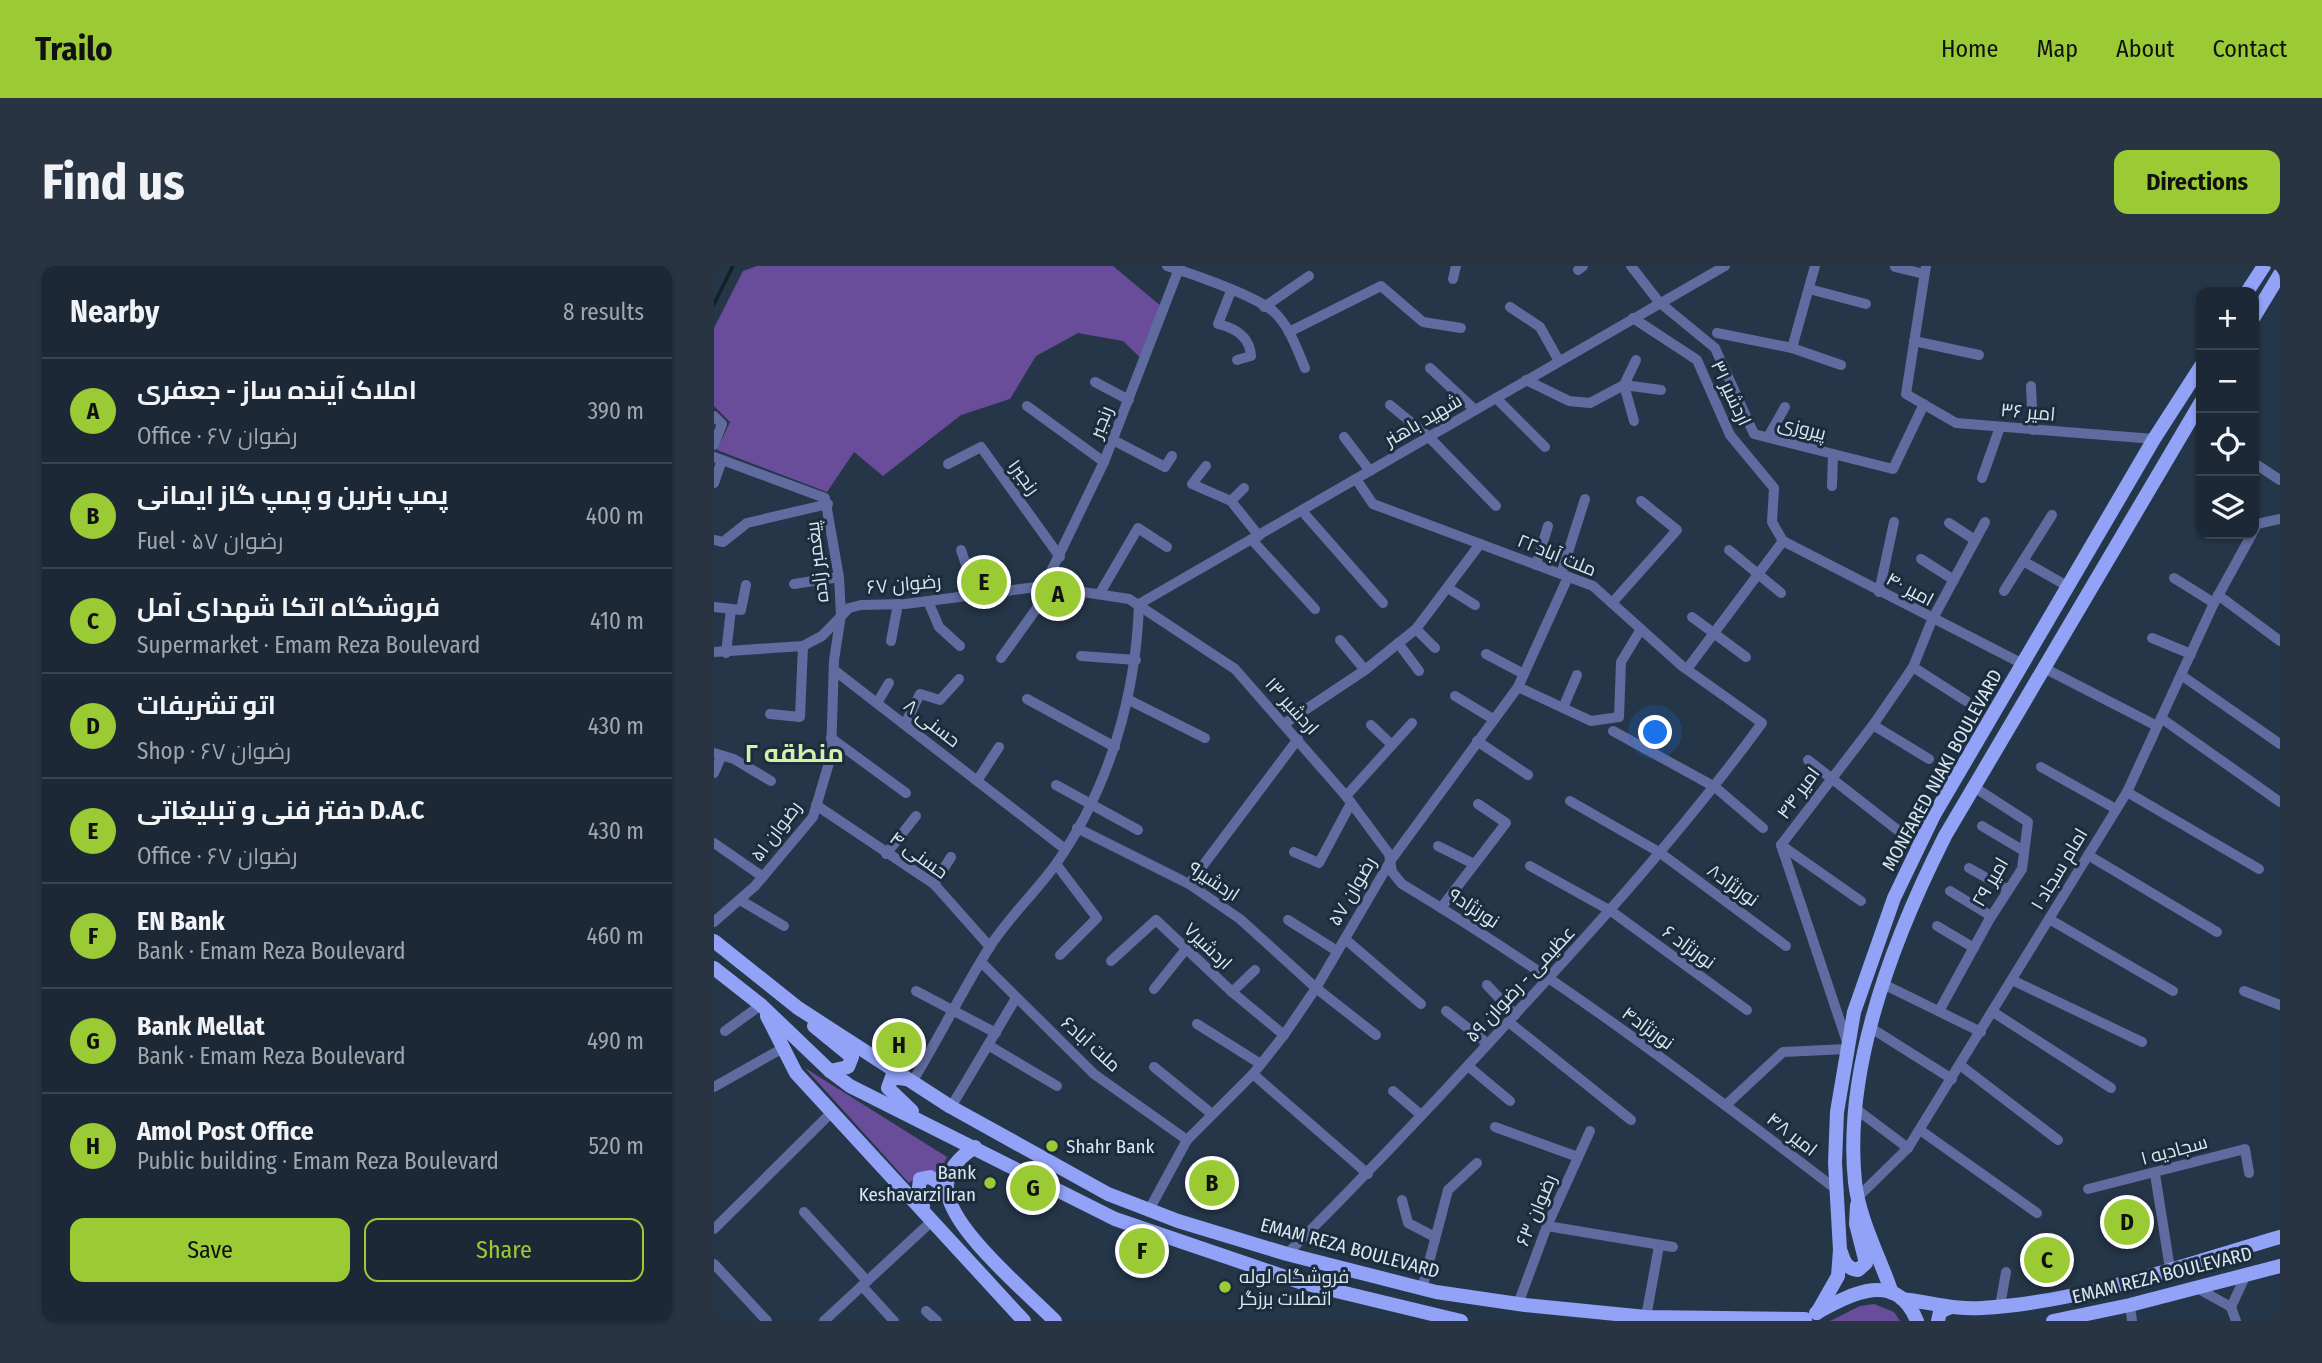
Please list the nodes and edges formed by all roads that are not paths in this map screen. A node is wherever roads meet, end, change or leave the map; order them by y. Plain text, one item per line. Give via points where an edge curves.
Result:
1 (1456, 266) edge
2 (1631, 266) edge
3 (1725, 266) edge
4 (1815, 266) edge
5 (2264, 266) edge
6 (1175, 267) edge
7 (1895, 267) edge
8 (1714, 269) edge
9 (1925, 270) edge
10 (2280, 274) edge
11 (1309, 276) dead end
12 (1453, 279) dead end
13 (2250, 287) edge
14 (1809, 289) junction
15 (1231, 291) junction
16 (1659, 302) junction
17 (1866, 304) dead end
18 (1264, 307) junction
19 (1510, 307) dead end
20 (2259, 309) edge
21 (1633, 317) junction
22 (1461, 328) dead end
23 (1289, 332) junction
24 (1717, 333) dead end
25 (1914, 341) junction
26 (1792, 348) junction
27 (1979, 355) dead end
28 (1237, 360) dead end
29 (1559, 360) junction
30 (1636, 360) dead end
31 (1841, 365) dead end
32 (1305, 368) dead end
33 (1430, 368) dead end
34 (2196, 374) edge
35 (1526, 380) junction
36 (1095, 382) dead end
37 (1623, 385) junction
38 (2031, 386) dead end
39 (1661, 390) dead end
40 (1496, 398) junction
41 (1129, 400) junction
42 (1924, 404) junction
43 (1390, 405) dead end
44 (1027, 406) dead end
45 (1785, 407) dead end
46 (1475, 410) junction
47 (2173, 410) junction
48 (714, 416) edge
49 (1634, 421) dead end
50 (2195, 425) edge
51 (2000, 427) junction
52 (2033, 430) junction
53 (1429, 437) junction
54 (1768, 437) junction
55 (1344, 438) dead end
56 (2154, 439) junction
57 (1113, 440) junction
58 (714, 445) edge
59 (1545, 447) dead end
60 (1833, 454) junction
61 (1172, 456) dead end
62 (718, 458) edge
63 (1104, 462) junction
64 (948, 464) dead end
65 (1206, 466) dead end
66 (2259, 466) edge
67 (1370, 471) junction
68 (1982, 478) dead end
69 (1356, 479) junction
70 (2280, 480) edge
71 (714, 483) edge
72 (1832, 486) dead end
73 (1244, 488) dead end
74 (1585, 499) dead end
75 (1231, 501) junction
76 (1641, 501) dead end
77 (828, 504) junction
78 (1496, 506) dead end
79 (1302, 511) junction
80 (2052, 515) dead end
81 (1894, 522) dead end
82 (1985, 522) dead end
83 (2278, 522) edge
84 (1948, 523) dead end
85 (2259, 524) edge
86 (1548, 526) dead end
87 (1256, 538) junction
88 (2248, 539) edge
89 (714, 540) edge
90 (1975, 540) junction
91 (1783, 541) junction
92 (1480, 544) junction
93 (1167, 547) dead end
94 (961, 550) dead end
95 (1729, 550) dead end
96 (1060, 557) junction
97 (1921, 559) dead end
98 (2023, 561) junction
99 (1536, 565) junction
100 (1758, 574) junction
101 (1564, 575) junction
102 (839, 578) junction
103 (2174, 578) dead end
104 (1954, 580) junction
105 (793, 584) dead end
106 (746, 585) dead end
107 (1048, 587) junction
108 (2069, 587) junction
109 (1448, 588) junction
110 (2004, 591) dead end
111 (1879, 592) junction
112 (1100, 593) junction
113 (1781, 593) dead end
114 (976, 594) junction
115 (2216, 599) junction
116 (928, 601) junction
117 (1383, 603) dead end
118 (1612, 603) junction
119 (898, 604) junction
120 (1139, 604) junction
121 (1475, 605) dead end
122 (714, 607) edge
123 (731, 609) junction
124 (1315, 609) dead end
125 (841, 615) junction
126 (1692, 617) dead end
127 (1932, 620) junction
128 (1416, 629) junction
129 (1641, 629) junction
130 (1714, 633) junction
131 (2152, 638) dead end
132 (1340, 640) dead end
133 (891, 641) dead end
134 (2280, 641) edge
135 (1398, 643) junction
136 (803, 646) junction
137 (960, 646) dead end
138 (1435, 648) dead end
139 (714, 652) edge
140 (726, 653) junction
141 (1486, 654) dead end
142 (2191, 654) junction
143 (1081, 656) dead end
144 (1746, 657) dead end
145 (1001, 659) dead end
146 (1136, 660) junction
147 (2023, 664) junction
148 (1913, 667) junction
149 (2044, 668) junction
150 (1687, 669) junction
151 (834, 670) junction
152 (1364, 670) junction
153 (1419, 671) dead end
154 (1524, 674) junction
155 (1577, 676) dead end
156 (2181, 676) junction
157 (959, 679) dead end
158 (889, 683) dead end
159 (1518, 687) junction
160 (1455, 696) dead end
161 (1027, 699) dead end
162 (1129, 700) junction
163 (1966, 701) dead end
164 (877, 703) junction
165 (1563, 708) junction
166 (770, 714) dead end
167 (1493, 719) junction
168 (2159, 722) junction
169 (1284, 723) junction
170 (1412, 723) dead end
171 (1762, 723) joint
172 (905, 724) junction
173 (1371, 725) dead end
174 (1873, 725) junction
175 (1613, 731) dead end
176 (831, 738) junction
177 (1205, 738) dead end
178 (1298, 738) junction
179 (1477, 741) junction
180 (2280, 744) edge
181 (1392, 745) junction
182 (999, 747) dead end
183 (1115, 747) junction
184 (718, 755) edge
185 (1929, 759) dead end
186 (1808, 760) dead end
187 (2040, 767) dead end
188 (714, 773) edge
189 (1528, 775) dead end
190 (1831, 777) junction
191 (771, 781) dead end
192 (978, 781) junction
193 (1055, 785) dead end
194 (1715, 787) junction
195 (1974, 788) junction
196 (2127, 792) junction
197 (906, 793) dead end
198 (1349, 799) junction
199 (1570, 801) dead end
200 (2280, 802) edge
201 (1090, 804) junction
202 (1478, 804) dead end
203 (816, 805) junction
204 (2116, 809) junction
205 (916, 816) dead end
206 (1982, 826) dead end
207 (1077, 828) junction
208 (1763, 828) dead end
209 (1138, 830) dead end
210 (714, 843) edge
211 (1781, 845) junction
212 (1438, 846) dead end
213 (1918, 846) junction
214 (1065, 849) junction
215 (2024, 851) junction
216 (1294, 852) dead end
217 (1659, 852) junction
218 (886, 854) junction
219 (2088, 855) junction
220 (951, 858) dead end
221 (1391, 860) junction
222 (1056, 864) junction
223 (1474, 864) junction
224 (1531, 866) dead end
225 (1969, 868) dead end
226 (2259, 869) dead end
227 (763, 877) junction
228 (934, 884) junction
229 (1189, 884) junction
230 (2008, 890) junction
231 (1950, 891) dead end
232 (740, 900) junction
233 (1861, 901) dead end
234 (1441, 908) junction
235 (1611, 911) junction
236 (1992, 916) junction
237 (2049, 919) junction
238 (1288, 920) dead end
239 (714, 922) edge
240 (784, 926) dead end
241 (1937, 926) dead end
242 (2217, 932) dead end
243 (1345, 939) junction
244 (714, 941) edge
245 (1786, 946) dead end
246 (990, 947) junction
247 (1973, 948) junction
248 (1186, 949) junction
249 (1338, 951) junction
250 (1060, 956) dead end
251 (1111, 961) dead end
252 (981, 962) junction
253 (714, 968) edge
254 (1255, 970) dead end
255 (1550, 979) junction
256 (2012, 980) junction
257 (1883, 984) junction
258 (1487, 985) dead end
259 (1316, 988) junction
260 (1154, 989) dead end
261 (916, 991) dead end
262 (2173, 991) dead end
263 (2244, 991) dead end
264 (1232, 992) junction
265 (1016, 998) junction
266 (1421, 1003) dead end
267 (761, 1005) junction
268 (2280, 1005) edge
269 (798, 1008) junction
270 (1446, 1010) dead end
271 (1747, 1010) dead end
272 (955, 1011) junction
273 (1939, 1011) junction
274 (1993, 1012) junction
275 (1512, 1019) junction
276 (1198, 1024) dead end
277 (1871, 1028) junction
278 (725, 1031) dead end
279 (996, 1032) junction
280 (1981, 1032) junction
281 (1284, 1035) junction
282 (1376, 1035) dead end
283 (2142, 1042) dead end
284 (1488, 1044) junction
285 (988, 1045) junction
286 (1848, 1047) junction
287 (783, 1048) junction
288 (1259, 1063) junction
289 (1961, 1065) junction
290 (1468, 1066) junction
291 (1154, 1067) dead end
292 (830, 1072) junction
293 (1252, 1074) junction
294 (1952, 1079) junction
295 (910, 1080) junction
296 (1057, 1086) dead end
297 (714, 1087) edge
298 (2111, 1088) dead end
299 (1393, 1091) dead end
300 (1510, 1101) dead end
301 (1726, 1105) junction
302 (951, 1107) junction
303 (1856, 1109) junction
304 (832, 1112) junction
305 (1212, 1114) junction
306 (1421, 1115) junction
307 (1631, 1120) dead end
308 (1495, 1127) dead end
309 (933, 1128) junction
310 (1920, 1130) junction
311 (1590, 1131) dead end
312 (1187, 1140) junction
313 (2058, 1140) dead end
314 (975, 1147) junction
315 (1908, 1148) junction
316 (1578, 1157) junction
317 (1477, 1163) dead end
318 (2249, 1173) dead end
319 (1368, 1174) junction
320 (2155, 1174) junction
321 (2088, 1189) dead end
322 (1836, 1190) junction
323 (947, 1196) junction
324 (1858, 1197) junction
325 (1402, 1200) dead end
326 (1149, 1210) junction
327 (804, 1212) dead end
328 (2037, 1213) dead end
329 (930, 1218) junction
330 (1546, 1226) junction
331 (714, 1229) edge
332 (1436, 1237) junction
333 (2280, 1237) edge
334 (1659, 1246) junction
335 (1673, 1247) dead end
336 (1840, 1250) junction
337 (1287, 1254) junction
338 (714, 1264) edge
339 (2280, 1266) edge
340 (2170, 1269) junction
341 (2006, 1272) dead end
342 (2246, 1275) junction
343 (865, 1283) junction
344 (1422, 1289) junction
345 (2197, 1289) junction
346 (1897, 1296) junction
347 (1518, 1304) junction
348 (2130, 1305) junction
349 (2000, 1306) junction
350 (1951, 1307) junction
351 (2231, 1307) junction
352 (926, 1311) dead end
353 (1646, 1317) junction
354 (1808, 1318) edge
355 (766, 1321) edge
356 (824, 1321) edge
357 (894, 1321) edge
358 (936, 1321) edge
359 (1024, 1321) edge
360 (1055, 1321) edge
361 (1461, 1321) edge
362 (1667, 1321) edge
363 (1917, 1321) edge
364 (1938, 1321) edge
365 (2053, 1321) edge
366 (2132, 1321) edge
367 (2235, 1321) edge

1 - 12 street
2 - 16 street
3 - 8 street, شهید باهنر
4 - 14 street
5 - 13 main road
6 - 15 street
6 - 41 street, رنجبر
7 - 9 street
8 - 16 street, شهید باهنر
9 - 25 street
10 - 20 main road
11 - 18 street
14 - 17 street
14 - 26 street
15 - 18 street
15 - 28 street via 1218,324 1235,328 1251,347 1251,356
16 - 21 street, شهید باهنر
16 - 54 street, پیروزی via 1715,348 1754,434
18 - 23 street
19 - 29 street via 1539,327
21 - 29 street, شهید باهنر
21 - 91 street, اردشیر ۳۱ via 1697,360 1730,435 1773,488 1772,522
22 - 23 street via 1423,322 1381,286
23 - 32 street
24 - 26 street
25 - 27 street
25 - 42 street, امیر ۳۶ via 1906,394
26 - 31 street
29 - 35 street, شهید باهنر
30 - 37 street
33 - 46 street
34 - 47 main road, MONFARED NIAKI BOULEVARD
35 - 37 street via 1569,401 1591,403
35 - 40 street, شهید باهنر
36 - 41 street
37 - 39 street
37 - 49 street
38 - 52 street
40 - 46 street, شهید باهنر
40 - 59 street
41 - 57 street, رنجبر
42 - 51 street, امیر ۳۶ via 1956,424
42 - 60 street, پیروزی via 1893,469
43 - 53 street
44 - 63 street
45 - 54 street
46 - 53 street, شهید باهنر
47 - 50 main road
47 - 56 main road, MONFARED NIAKI BOULEVARD
48 - 58 street via 722,424
50 - 149 main road, MONFARED NIAKI BOULEVARD
51 - 52 street, امیر ۳۶
51 - 68 street
52 - 56 street, امیر ۳۶
53 - 67 street, شهید باهنر
53 - 78 street
54 - 60 street, پیروزی
55 - 67 street
56 - 108 main road, MONFARED NIAKI BOULEVARD
57 - 61 street via 1165,467
57 - 63 street, رنجبر
60 - 72 street
62 - 71 street
62 - 77 street, پیغمبر زاده via 825,498
63 - 96 street, رنجبر
64 - 96 street, رنجبر۱ via 981,447
65 - 75 street via 1192,484
66 - 70 street
67 - 69 street, شهید باهنر
69 - 79 street, شهید باهنر
69 - 92 street, ملت آباد۲۲ via 1373,504
73 - 75 street
74 - 101 street, رضوان ۵۷
75 - 87 street
76 - 118 street via 1677,530
77 - 89 street via 747,523 723,542
77 - 102 street, پیغمبر زاده
79 - 87 street, شهید باهنر
79 - 117 street
80 - 98 street
81 - 111 street
82 - 90 street, امیر ۴۴
83 - 85 street, امام سجاد ۱
84 - 90 street
86 - 99 street
87 - 120 street, شهید باهنر
87 - 124 street
88 - 115 street, امام سجاد ۱
90 - 104 street, امیر ۴۴
91 - 100 street
91 - 111 street, امیر ۴۰
92 - 99 street, ملت آباد۲۲
92 - 109 street
93 - 112 street via 1138,528
94 - 114 street
95 - 100 street
96 - 107 street, رنجبر
97 - 104 street
98 - 108 street
98 - 110 street
99 - 101 street, ملت آباد۲۲
100 - 113 street
100 - 130 street
101 - 118 street, ملت آباد۲۲ via 1593,586
101 - 154 street, رضوان ۵۷
102 - 105 street
102 - 125 street, پیغمبر زاده
103 - 115 street
104 - 127 street, امیر ۴۴
106 - 123 street via 741,610
107 - 112 street, رضوان ۶۷
107 - 114 street, رضوان ۶۷
107 - 145 street, رنجبر
108 - 147 main road, MONFARED NIAKI BOULEVARD
109 - 121 street
109 - 128 street
111 - 127 street, امیر ۴۰
112 - 120 street, رضوان ۶۷
114 - 116 street, رضوان ۶۷
115 - 134 street
115 - 142 street, امام سجاد ۱
116 - 119 street, رضوان ۶۷
116 - 137 street via 939,627
118 - 129 street, ملت آباد۲۲
119 - 125 street, رضوان ۶۷ via 861,605
119 - 133 street
120 - 146 street
120 - 169 street, اردشیر ۱۳ via 1228,663
122 - 123 street
123 - 140 street
125 - 136 street via 822,636
125 - 151 street, رضوان ۵۱
126 - 130 street
127 - 147 street, امیر ۴۰
127 - 148 street, امیر ۴۴
128 - 135 street
128 - 138 street
129 - 150 street, ملت آباد۲۲
129 - 165 street via 1621,662 1619,717 1591,721
130 - 144 street
130 - 150 street
131 - 142 street
132 - 152 street
135 - 152 street
135 - 153 street
136 - 140 street
136 - 166 street via 800,717
139 - 140 street
141 - 154 street
142 - 156 street, امام سجاد ۱
143 - 146 street
146 - 162 street
147 - 213 main road, MONFARED NIAKI BOULEVARD
148 - 163 street
148 - 174 street, امیر ۴۴
149 - 168 street
149 - 195 main road, MONFARED NIAKI BOULEVARD
150 - 171 street, ملت آباد۲۲
151 - 164 street, حسنی ۸
151 - 176 street, رضوان ۵۱
152 - 169 street
154 - 159 street, رضوان ۵۷
155 - 165 street
156 - 168 street, امام سجاد ۱
156 - 180 street
157 - 172 street via 940,700 920,694
158 - 164 street
159 - 165 street
159 - 167 street, رضوان ۵۷
160 - 167 street
161 - 183 street
162 - 177 street
162 - 183 street
164 - 172 street, حسنی ۸
167 - 179 street, رضوان ۵۷
168 - 196 street, امام سجاد ۱
168 - 200 street
169 - 178 street, اردشیر ۱۳
170 - 181 street
171 - 194 street, عظیمی - رضوان ۵۹
172 - 192 street, حسنی ۸
173 - 181 street
174 - 185 street
174 - 190 street, امیر ۴۴
175 - 194 street
176 - 197 street
176 - 203 street, رضوان ۵۱ via 831,756
178 - 198 street, اردشیر ۱۳
178 - 229 street
179 - 189 street
179 - 221 street, رضوان ۵۷
181 - 198 street
182 - 192 street
183 - 201 street
184 - 188 street
184 - 191 street
186 - 190 street
187 - 204 street
190 - 211 street, امیر ۴۴
190 - 213 street
192 - 214 street, حسنی ۸
193 - 201 street
194 - 208 street
194 - 217 street, عظیمی - رضوان ۵۹
195 - 215 street, امیر ۲۹ via 2028,822
195 - 257 main road, MONFARED NIAKI BOULEVARD via 1923,880
196 - 204 street, امام سجاد ۱
196 - 226 street
198 - 216 street via 1319,863
198 - 221 street, اردشیر ۱۳
199 - 217 street, نورنژاد۸
201 - 207 street
201 - 209 street
202 - 223 street via 1506,822
203 - 218 street, حسنی ۴
203 - 227 street, رضوان ۵۱ via 813,817
204 - 219 street, امام سجاد ۱
205 - 218 street
206 - 215 street
207 - 214 street
207 - 229 street, اردشیر۹
210 - 227 street
211 - 233 street
211 - 286 street, امیر ۴۴
212 - 223 street
213 - 286 main road, MONFARED NIAKI BOULEVARD via 1870,961
214 - 222 street
215 - 230 street, امیر ۲۹ via 2022,869
217 - 235 street, عظیمی - رضوان ۵۹
217 - 245 street, نورنژاد۸
218 - 228 street, حسنی ۴
219 - 237 street, امام سجاد ۱
219 - 242 street
220 - 228 street
221 - 234 street, نورنژاد۹ via 1395,878
221 - 243 street, رضوان ۵۷
222 - 246 street
222 - 250 street via 1097,918
223 - 234 street
224 - 235 street, نورنژاد ۶
225 - 230 street
227 - 232 street, رضوان ۵۱
228 - 246 street, حسنی ۴
229 - 259 street, اردشیر۹ via 1240,919
230 - 236 street, امیر ۲۹
231 - 236 street
232 - 239 street, رضوان ۵۱
232 - 240 street
234 - 255 street, نورنژاد۹
235 - 255 street, عظیمی - رضوان ۵۹
235 - 271 street, نورنژاد ۶
236 - 247 street, امیر ۲۹
237 - 256 street, امام سجاد ۱
237 - 262 street
238 - 249 street
241 - 247 street
243 - 249 street, رضوان ۵۷
243 - 266 street
244 - 269 main road, EMAM REZA BOULEVARD
246 - 252 street
247 - 273 street, امیر ۲۹
248 - 251 street, اردشیر۷ via 1156,920
248 - 260 street
248 - 264 street, اردشیر۷
249 - 259 street, رضوان ۵۷
252 - 265 street, ملت آباد۶
252 - 272 street
253 - 267 main road
254 - 264 street
255 - 275 street, عظیمی - رضوان ۵۹
255 - 301 street, نورنژاد۴
256 - 274 street, امام سجاد ۱
256 - 283 street
257 - 273 street
257 - 277 main road, MONFARED NIAKI BOULEVARD
258 - 275 street
259 - 281 street, رضوان ۵۷
259 - 282 street, اردشیر۹
261 - 272 street
263 - 268 street
264 - 281 street, اردشیر۷
265 - 279 street
265 - 312 street, ملت آباد۶ via 1094,1074
267 - 278 street
267 - 287 main road
267 - 292 main road
269 - 292 main road via 852,1057 848,1067
269 - 295 main road, EMAM REZA BOULEVARD
270 - 284 street
272 - 279 street
272 - 295 street
273 - 280 street
274 - 280 street, امام سجاد ۱
274 - 298 street
275 - 284 street, عظیمی - رضوان ۵۹
275 - 307 street
276 - 288 street
277 - 294 street
277 - 303 main road, MONFARED NIAKI BOULEVARD
279 - 285 street
280 - 289 street, امام سجاد ۱
281 - 288 street, رضوان ۵۷
284 - 290 street, عظیمی - رضوان ۵۹
285 - 296 street
285 - 302 street
286 - 301 street via 1783,1052
286 - 322 main road, MONFARED NIAKI BOULEVARD via 1837,1112
287 - 297 street
287 - 304 main road via 796,1073
288 - 293 street, رضوان ۵۷
289 - 294 street, امام سجاد ۱
289 - 313 street
290 - 300 street
290 - 306 street, عظیمی - رضوان ۵۹
291 - 305 street
292 - 309 main road
293 - 305 street, رضوان ۵۷
293 - 319 street
294 - 310 street, امام سجاد ۱
295 - 302 main road, EMAM REZA BOULEVARD
295 - 309 main road via 892,1077 888,1088
299 - 306 street
301 - 322 street, امیر ۴۸
302 - 326 main road, EMAM REZA BOULEVARD via 1108,1194
303 - 315 street
303 - 324 main road, MONFARED NIAKI BOULEVARD
304 - 329 main road
304 - 331 street
305 - 312 street, رضوان ۵۷
306 - 319 street, عظیمی - رضوان ۵۹
308 - 316 street
309 - 314 main road
310 - 315 street, امام سجاد ۱
310 - 328 street
311 - 316 street, رضوان ۶۳
312 - 326 street, رضوان ۵۷
314 - 323 main road via 952,1168
314 - 361 main road via 1115,1219 1164,1238 1303,1283
315 - 324 street, امام سجاد ۱
316 - 330 street, رضوان ۶۳
317 - 332 street via 1448,1190
318 - 320 street, سجادیه ۱ via 2245,1149
319 - 337 street, عظیمی - رضوان ۵۹
320 - 321 street, سجادیه ۱
320 - 340 street
322 - 336 main road, MONFARED NIAKI BOULEVARD
323 - 329 main road via 938,1182 930,1177 920,1179 918,1195
323 - 360 main road via 976,1242
324 - 336 main road via 1856,1224 1866,1263 1852,1270
324 - 346 main road, MONFARED NIAKI BOULEVARD
325 - 332 street via 1408,1223
326 - 337 main road, EMAM REZA BOULEVARD
327 - 343 street
329 - 343 street
329 - 359 main road
330 - 334 street
330 - 347 street, رضوان ۶۳
332 - 344 street
333 - 340 main road, EMAM REZA BOULEVARD
334 - 335 street
334 - 353 street
336 - 354 main road, MONFARED NIAKI BOULEVARD via 1838,1276
337 - 344 main road, EMAM REZA BOULEVARD
338 - 355 street
339 - 342 main road, EMAM REZA BOULEVARD
340 - 349 main road, EMAM REZA BOULEVARD via 2089,1291
341 - 349 street
342 - 345 main road, EMAM REZA BOULEVARD
342 - 351 street
343 - 356 street
343 - 357 street
344 - 347 main road, EMAM REZA BOULEVARD
345 - 348 main road, EMAM REZA BOULEVARD
345 - 351 street
346 - 350 main road, EMAM REZA BOULEVARD
346 - 354 main road, EMAM REZA BOULEVARD via 1880,1290 1855,1292
346 - 363 main road, MONFARED NIAKI BOULEVARD
347 - 353 main road, EMAM REZA BOULEVARD
348 - 365 main road, EMAM REZA BOULEVARD
348 - 366 street
349 - 350 main road, EMAM REZA BOULEVARD
350 - 364 main road via 1940,1312
351 - 367 street
352 - 358 street
353 - 354 main road, EMAM REZA BOULEVARD
353 - 362 main road

